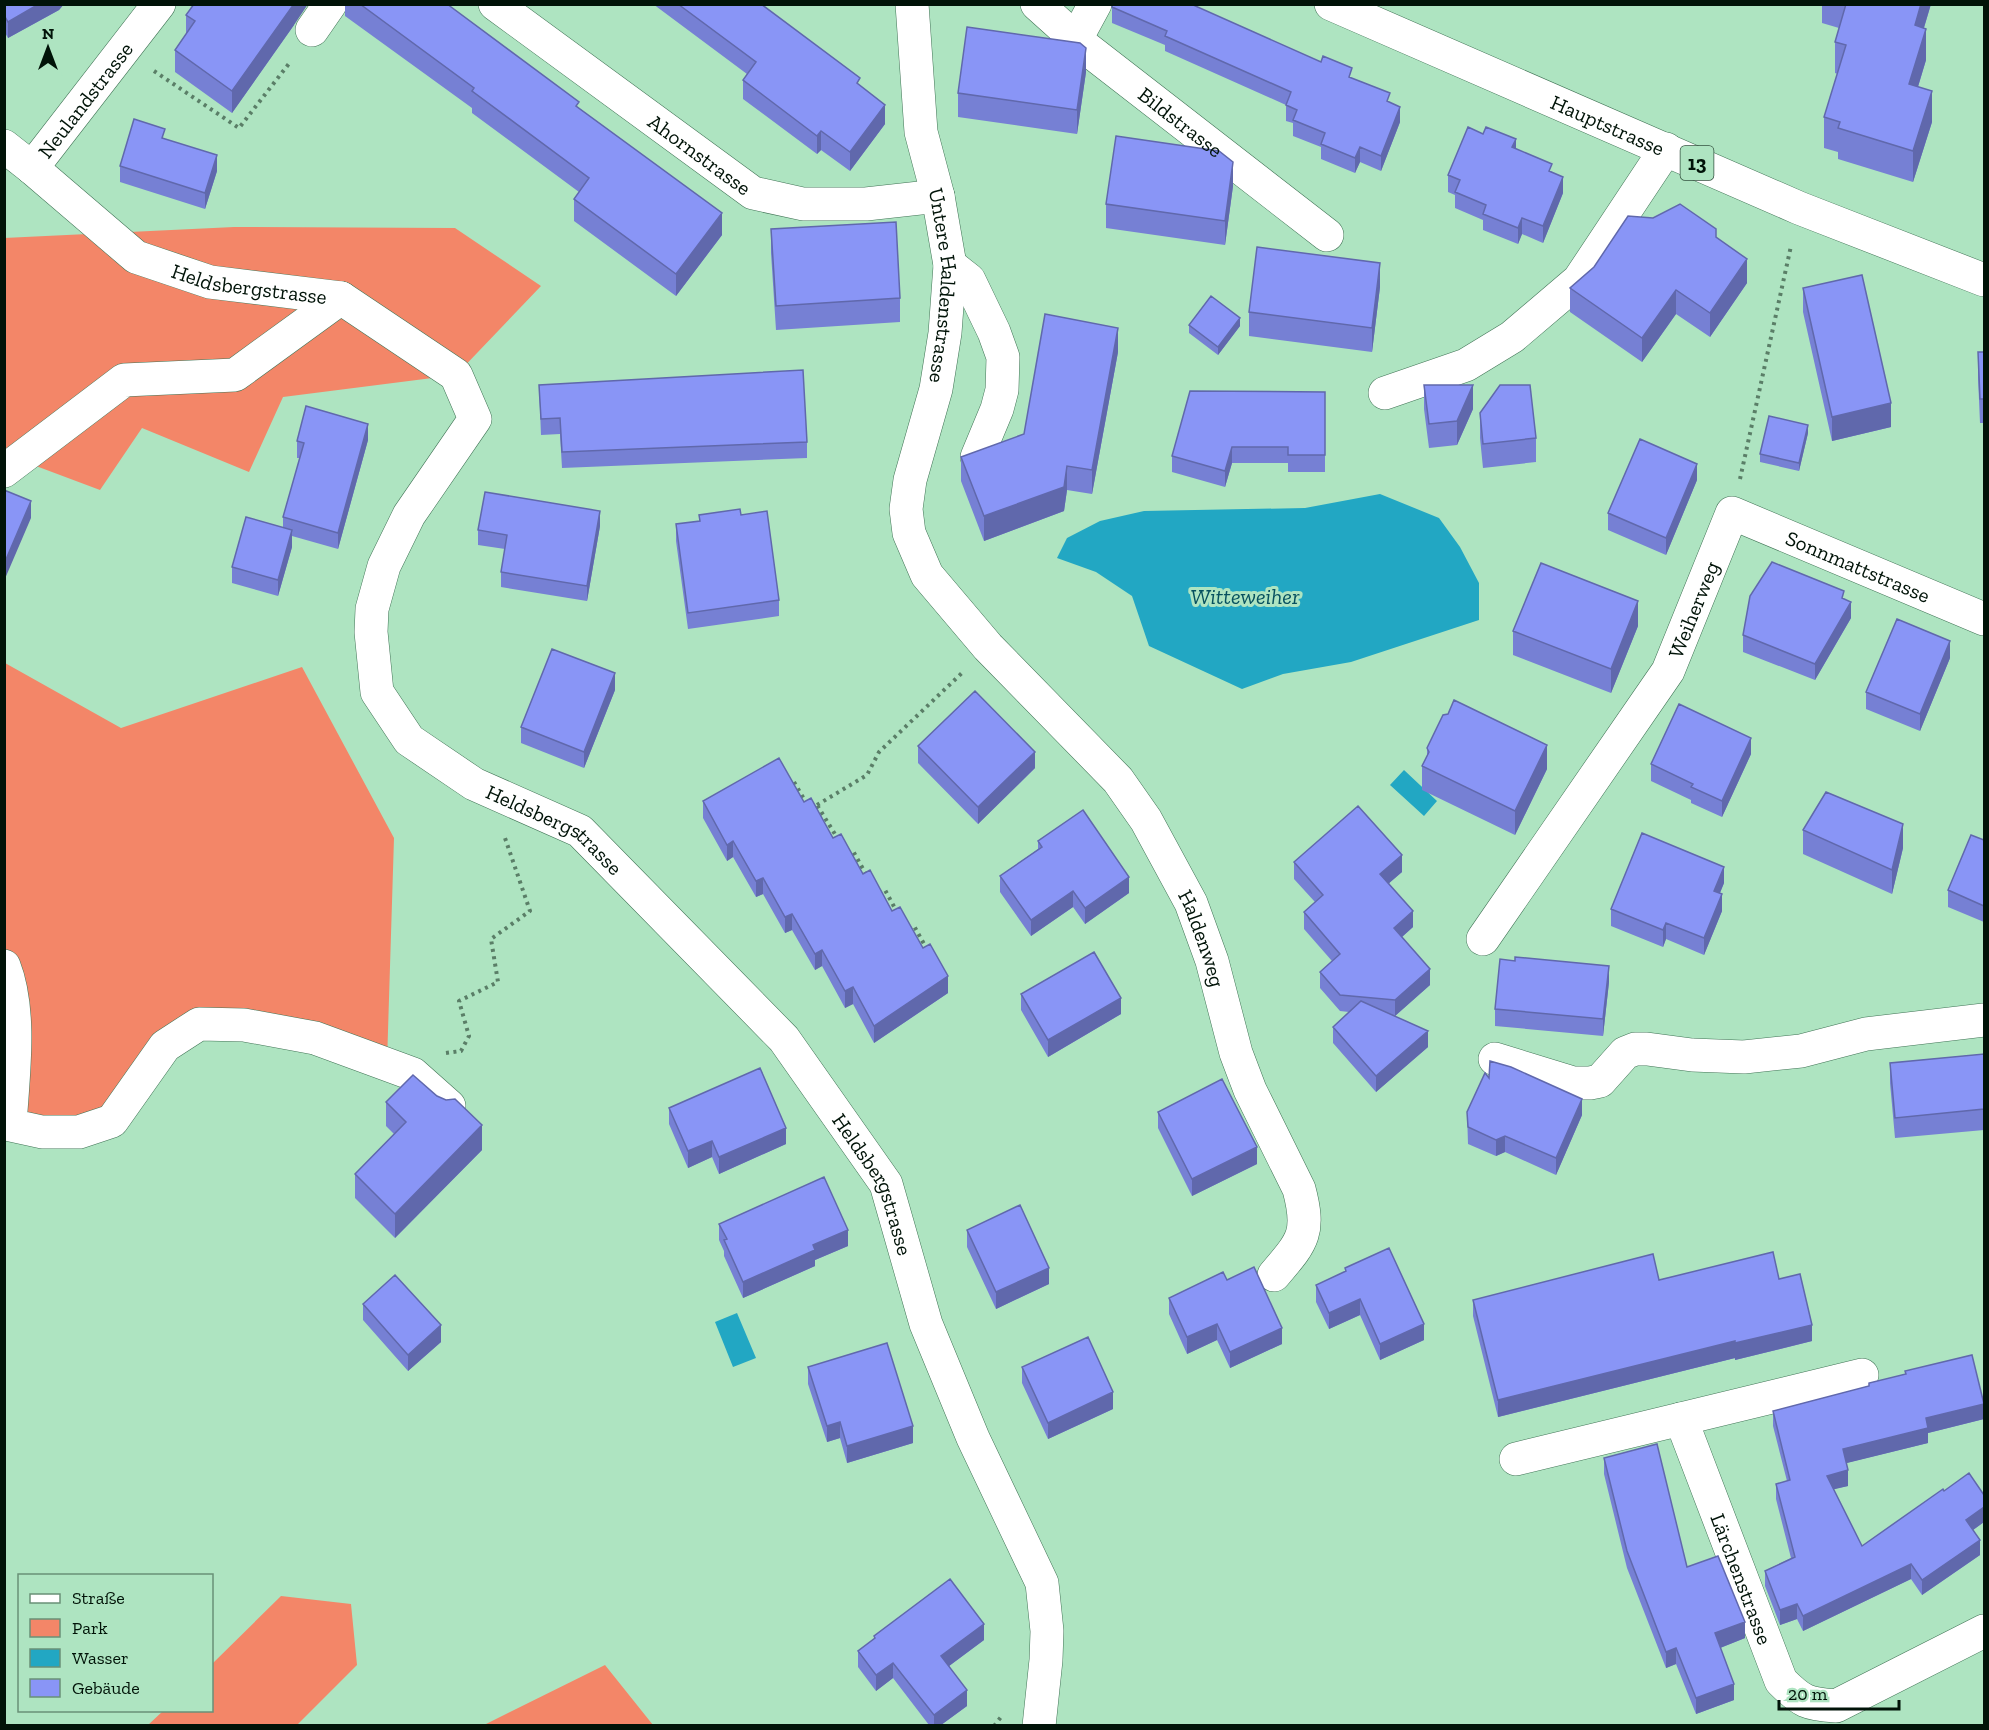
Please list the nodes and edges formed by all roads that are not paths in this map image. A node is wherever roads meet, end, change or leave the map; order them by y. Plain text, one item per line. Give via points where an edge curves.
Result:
1 (159, 4) edge
2 (495, 4) edge
3 (912, 4) edge
4 (1037, 4) edge
5 (1095, 4) edge
6 (1331, 4) edge
7 (1076, 39) junction
8 (4, 146) edge
9 (1666, 149) junction
10 (32, 168) junction
11 (938, 196) junction
12 (1327, 235) dead end
13 (950, 265) junction
14 (1984, 280) edge
15 (341, 298) junction
16 (1385, 393) dead end
17 (977, 457) edge
18 (4, 471) edge
19 (1732, 513) joint
20 (1984, 618) edge
21 (988, 647) joint
22 (1483, 939) dead end
23 (4, 966) edge
24 (1984, 1020) edge
25 (1495, 1059) dead end
26 (439, 1097) edge
27 (1274, 1275) dead end
28 (1862, 1375) dead end
29 (1681, 1419) junction
30 (1516, 1459) dead end
31 (1984, 1631) edge
32 (1039, 1725) edge

1 - 10 street, Neulandstrasse
2 - 11 street, Ahornstrasse via 753,193 803,204 866,204
3 - 11 street, Untere Haldenstrasse via 921,132
4 - 7 street, Bildstrasse
5 - 7 street
6 - 9 street, Hauptstrasse / 13
7 - 12 street, Bildstrasse
8 - 10 street, Neulandstrasse
9 - 14 street, Hauptstrasse / 13 via 1799,208
9 - 16 street via 1579,280 1512,337 1466,365
10 - 15 street, Heldsbergstrasse via 136,257 210,282
11 - 13 street, Untere Haldenstrasse
13 - 17 street via 969,280 1003,357 1002,390
13 - 21 street, Untere Haldenstrasse via 936,389 910,480 906,509 909,533 927,575
15 - 18 street via 235,375 124,380
15 - 32 street, Heldsbergstrasse via 456,375 475,419 409,515 384,566 372,609 377,693 409,740 474,784 580,831 784,1039 886,1184 926,1324 973,1438 1042,1583 1047,1631
19 - 20 street, Sonnmattstrasse
19 - 22 street, Weiherweg via 1668,671
21 - 27 street, Haldenweg via 1118,780 1146,820 1191,903 1212,961 1236,1053 1304,1206 1305,1228 1300,1243
23 - 26 street via 12,985 15,1054 10,1125 79,1132 112,1121 165,1046 199,1024 244,1025 315,1038 413,1074
24 - 25 street via 1866,1034 1801,1051 1744,1057 1635,1049 1625,1053 1600,1081 1590,1083 1573,1083
28 - 29 street
29 - 30 street
29 - 31 street, Lärchenstrasse via 1781,1681 1798,1698 1836,1706

